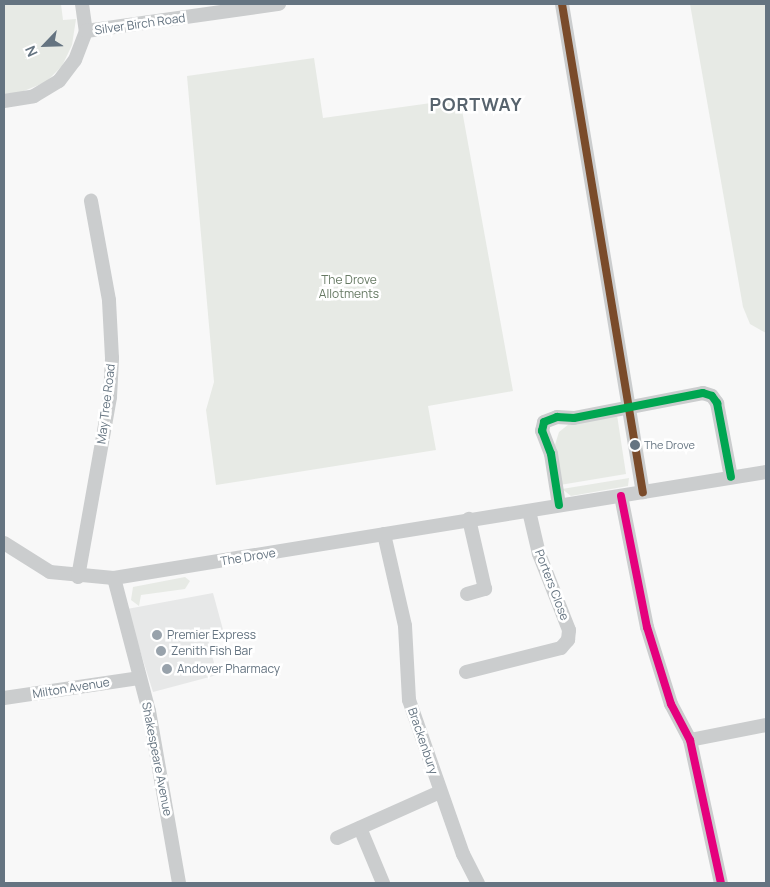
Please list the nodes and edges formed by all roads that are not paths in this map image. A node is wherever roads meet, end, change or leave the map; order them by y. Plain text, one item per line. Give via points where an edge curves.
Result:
1 (82, 4) edge
2 (279, 4) edge
3 (562, 4) edge
4 (86, 32) junction
5 (4, 101) edge
6 (91, 201) dead end
7 (628, 408) junction
8 (766, 472) edge
9 (731, 478) junction
10 (643, 492) junction
11 (621, 496) junction
12 (559, 505) junction
13 (529, 511) junction
14 (469, 519) junction
15 (384, 534) junction
16 (4, 542) edge
17 (78, 577) junction
18 (114, 578) junction
19 (468, 594) dead end
20 (466, 672) dead end
21 (139, 678) junction
22 (4, 698) edge
23 (766, 725) edge
24 (690, 740) junction
25 (440, 792) junction
26 (360, 828) junction
27 (337, 838) dead end
28 (179, 883) edge
29 (383, 883) edge
30 (478, 883) edge
31 (721, 883) edge

1 - 4 street
2 - 4 street, Silver Birch Road
3 - 7 street
4 - 5 street, Silver Birch Road via 75,60 59,81 34,96
6 - 17 street, May Tree Road via 109,300 112,358 110,397
7 - 9 street via 703,394 712,396 717,403
7 - 10 street
7 - 12 street via 574,418 556,416 544,422 542,431 551,454
8 - 9 street, The Drove
9 - 10 street, The Drove
10 - 11 street, The Drove
11 - 12 street, The Drove
11 - 24 street via 647,626 671,704
12 - 13 street, The Drove
13 - 14 street, The Drove
13 - 20 street, Porters Close via 539,554 569,630 568,640 561,648
14 - 15 street, The Drove
14 - 19 street via 484,589
15 - 18 street, The Drove
15 - 25 street, Brackenbury via 405,626 409,700
16 - 17 street, The Drove via 50,572
17 - 18 street, The Drove
18 - 21 street, Shakespeare Avenue
21 - 22 street, Milton Avenue
21 - 28 street, Shakespeare Avenue via 150,711
23 - 24 street
24 - 31 street
25 - 26 street
25 - 30 street, Brackenbury
26 - 27 street
26 - 29 street

